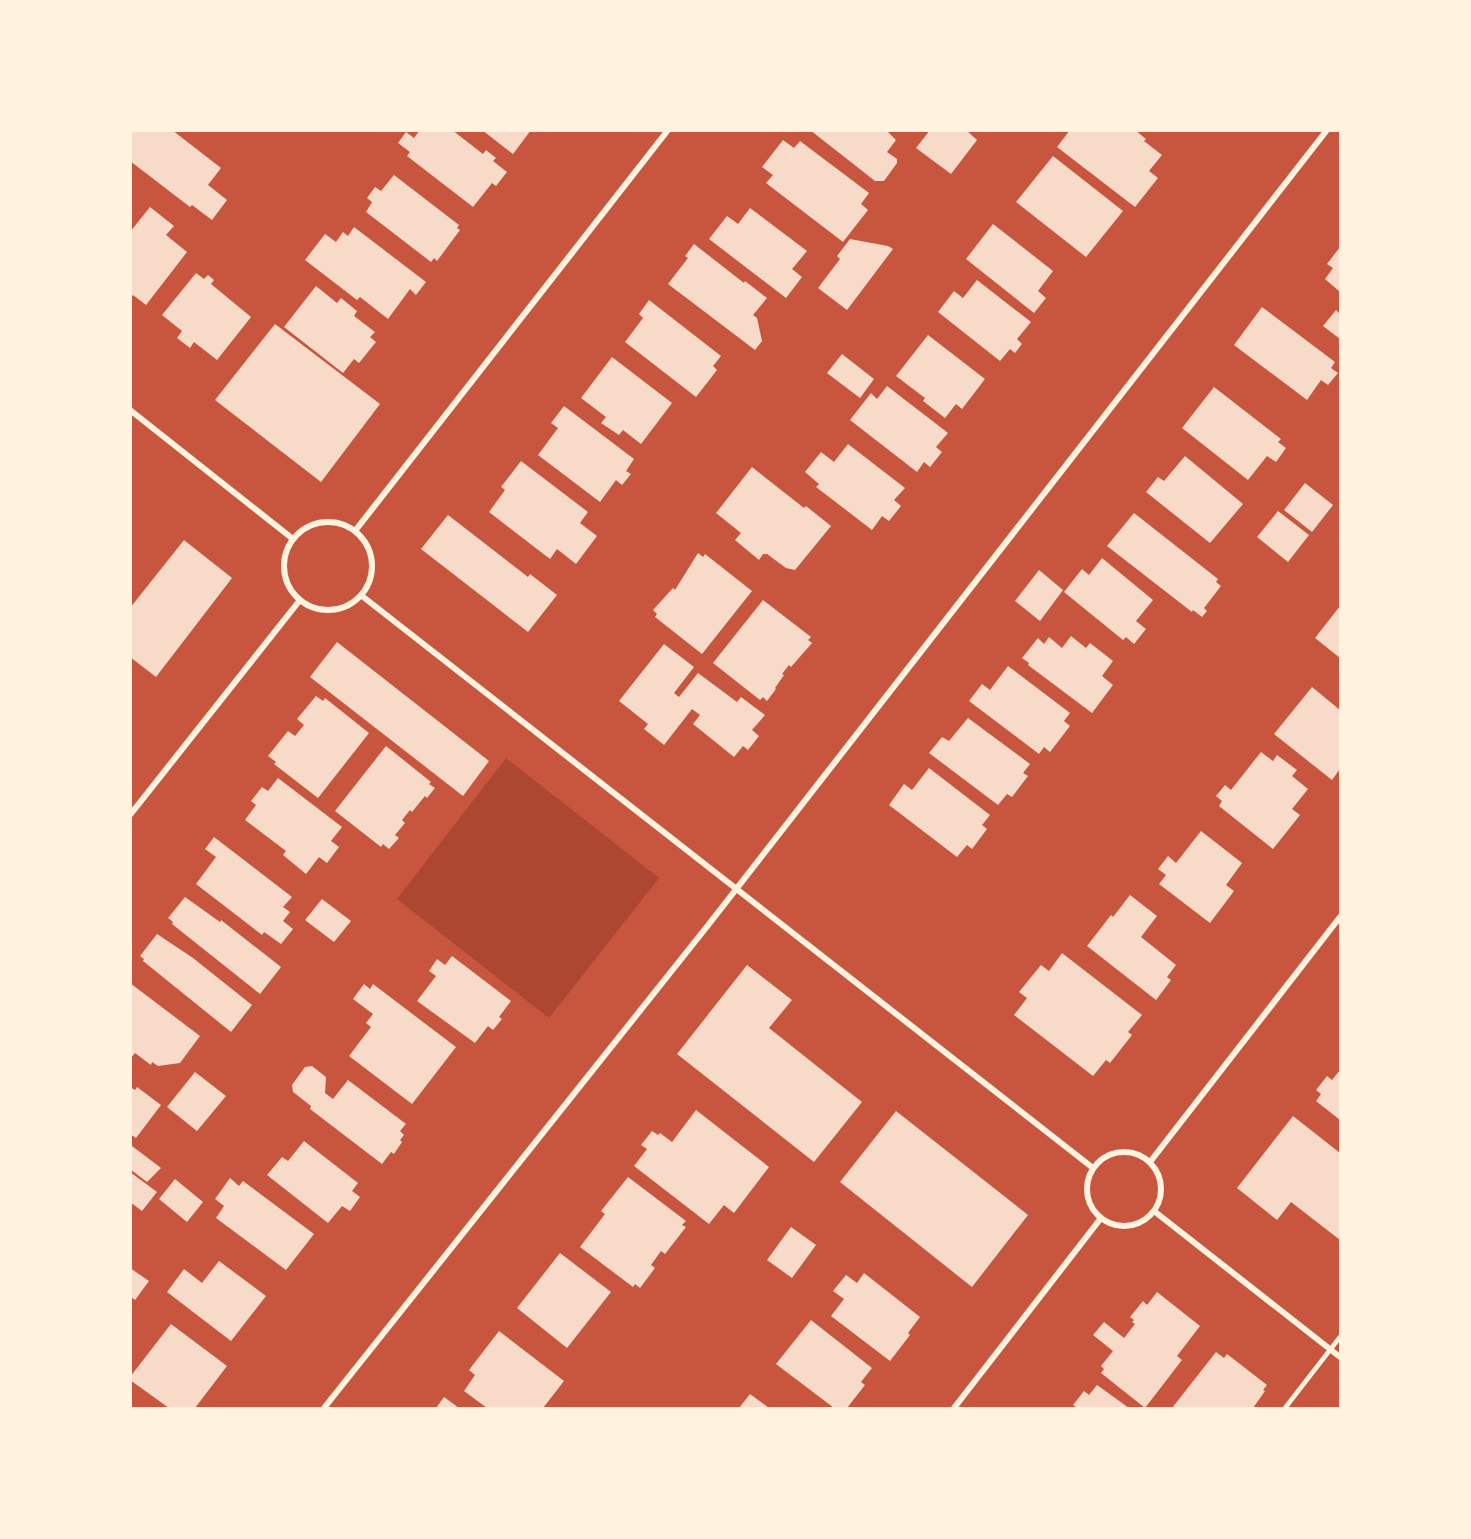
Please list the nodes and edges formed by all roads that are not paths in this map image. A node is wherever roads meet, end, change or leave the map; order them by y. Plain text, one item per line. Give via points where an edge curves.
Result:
1 (668, 130) edge
2 (1327, 130) edge
3 (130, 410) edge
4 (355, 531) junction
5 (293, 539) junction
6 (362, 596) junction
7 (300, 600) junction
8 (130, 815) edge
9 (736, 890) junction
10 (1341, 917) edge
11 (1150, 1162) junction
12 (1093, 1168) junction
13 (1154, 1211) junction
14 (1101, 1218) junction
15 (1341, 1337) edge
16 (1331, 1349) junction
17 (1341, 1357) edge
18 (324, 1408) edge
19 (954, 1408) edge
20 (1285, 1408) edge

1 - 4 street
2 - 9 street
3 - 5 street
4 - 5 street via 339,522 324,521 311,524
4 - 6 street via 369,549 373,563
5 - 7 street via 284,556 284,570 287,584
6 - 7 street via 339,609 324,610
6 - 9 street
7 - 8 street
9 - 12 street
9 - 18 street
10 - 11 street
11 - 12 street via 1139,1155 1114,1153
11 - 13 street via 1161,1184 1161,1196
12 - 14 street via 1087,1193
13 - 14 street via 1128,1227
13 - 16 street
14 - 19 street
15 - 16 lane
16 - 17 street
16 - 20 lane

